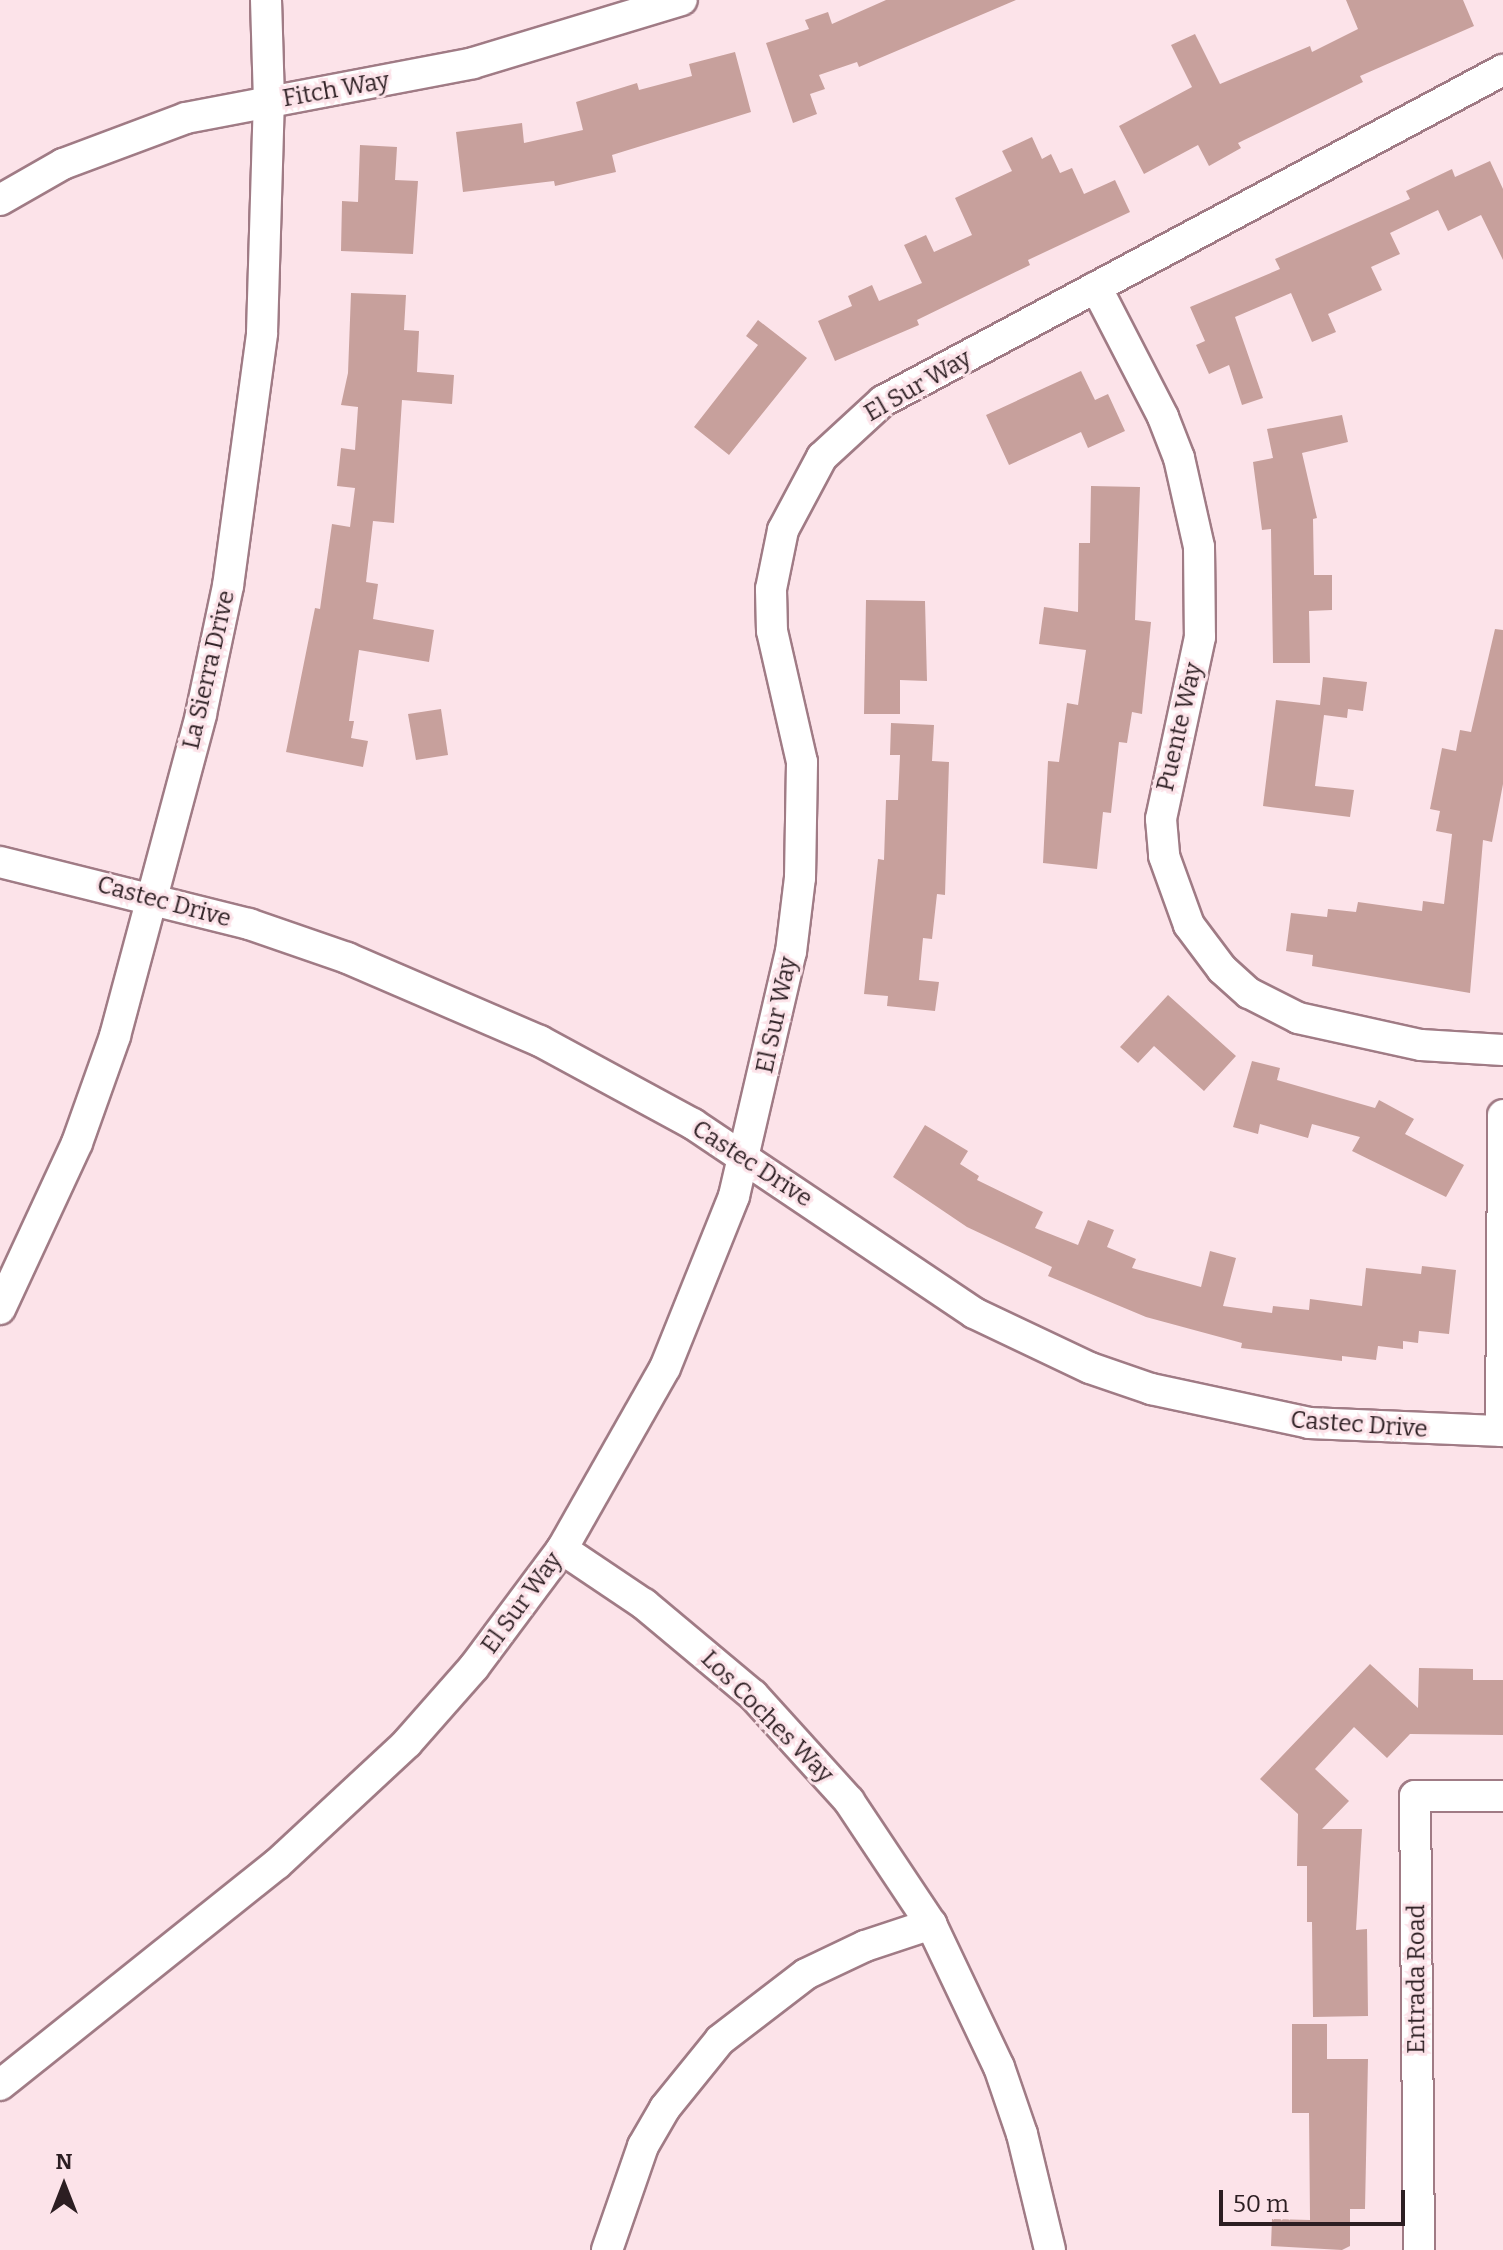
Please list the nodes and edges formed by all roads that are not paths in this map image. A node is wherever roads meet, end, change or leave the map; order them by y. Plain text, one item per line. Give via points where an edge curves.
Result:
1 (266, 0) edge
2 (682, 0) edge
3 (1500, 78) edge
4 (269, 101) junction
5 (0, 200) edge
6 (1096, 287) junction
7 (0, 862) edge
8 (153, 897) junction
9 (1503, 1050) edge
10 (1503, 1115) edge
11 (743, 1156) junction
12 (0, 1309) edge
13 (1502, 1431) edge
14 (562, 1549) junction
15 (1503, 1796) edge
16 (931, 1924) junction
17 (0, 2085) edge
18 (607, 2250) edge
19 (1050, 2250) edge
20 (1419, 2250) edge

1 - 4 street, La Sierra Drive
2 - 4 street, Fitch Way via 473,63
3 - 6 street, El Sur Way
4 - 5 street, Fitch Way via 123,137
4 - 8 street, La Sierra Drive via 265,276 249,460 201,714
6 - 9 street, Puente Way via 1163,417 1179,458 1199,547 1200,637 1161,819 1164,856 1189,925 1222,969 1249,993 1298,1018 1421,1045
6 - 11 street, El Sur Way via 866,413 822,457 783,530 771,589 772,631 802,762 800,878 777,1025
7 - 8 street, Castec Drive
8 - 11 street, Castec Drive via 319,948 445,997 632,1090
8 - 12 street, La Sierra Drive via 115,1036 77,1143
10 - 13 street
11 - 13 street, Castec Drive via 919,1280 1031,1343 1090,1368 1151,1389 1309,1423
11 - 14 street, El Sur Way via 706,1276 665,1368
14 - 16 street, Los Coches Way via 644,1604 753,1695 849,1801
14 - 17 street, El Sur Way via 474,1667 335,1814
15 - 20 street, Entrada Road via 1415,1796
16 - 18 street via 865,1946 806,1974 720,2040 665,2108 643,2146
16 - 19 street, Los Coches Way via 999,2067 1022,2134

